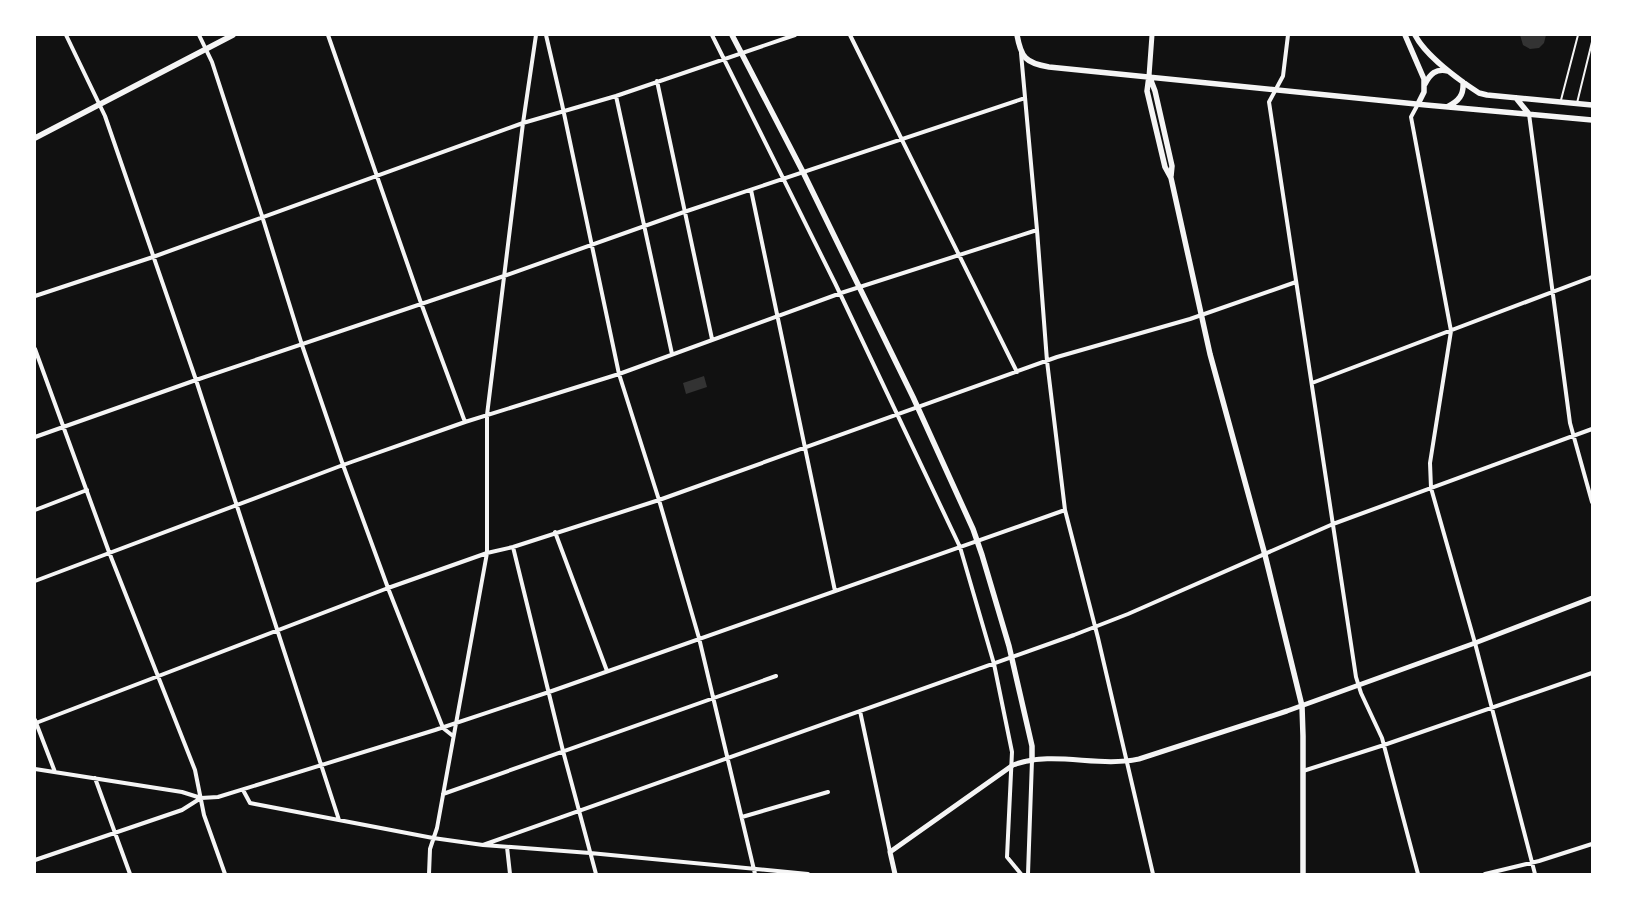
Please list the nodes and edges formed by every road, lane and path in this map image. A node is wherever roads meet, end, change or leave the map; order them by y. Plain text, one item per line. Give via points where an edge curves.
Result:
1 (66, 35) edge
2 (199, 35) edge
3 (233, 35) edge
4 (328, 35) edge
5 (536, 35) edge
6 (546, 35) edge
7 (712, 35) edge
8 (732, 35) edge
9 (795, 35) edge
10 (850, 35) edge
11 (1016, 35) edge
12 (1152, 35) edge
13 (1288, 35) edge
14 (1405, 35) edge
15 (1416, 35) edge
16 (1578, 35) edge
17 (1592, 42) edge
18 (206, 49) junction
19 (741, 53) junction
20 (1020, 53) junction
21 (723, 59) junction
22 (1454, 74) junction
23 (1149, 76) junction
24 (657, 82) junction
25 (1464, 82) junction
26 (1424, 84) junction
27 (1277, 89) junction
28 (616, 96) junction
29 (1025, 98) junction
30 (1516, 98) junction
31 (1561, 102) junction
32 (1577, 103) junction
33 (100, 104) junction
34 (1418, 104) junction
35 (1592, 104) edge
36 (1446, 107) junction
37 (564, 112) junction
38 (1528, 114) junction
39 (1592, 120) edge
40 (523, 124) junction
41 (36, 135) edge
42 (902, 139) junction
43 (803, 172) junction
44 (377, 176) junction
45 (784, 178) junction
46 (751, 190) junction
47 (684, 212) junction
48 (262, 216) junction
49 (644, 226) junction
50 (1037, 230) junction
51 (592, 245) junction
52 (959, 255) junction
53 (153, 257) junction
54 (504, 276) junction
55 (1592, 277) edge
56 (1296, 282) junction
57 (859, 288) junction
58 (840, 293) junction
59 (1552, 293) junction
60 (35, 296) edge
61 (421, 304) junction
62 (1202, 315) junction
63 (778, 316) junction
64 (1451, 331) junction
65 (712, 339) junction
66 (302, 345) junction
67 (35, 349) edge
68 (672, 354) junction
69 (1046, 361) junction
70 (1017, 372) junction
71 (619, 374) junction
72 (196, 380) junction
73 (1312, 383) junction
74 (917, 408) junction
75 (487, 415) junction
76 (898, 415) junction
77 (465, 422) junction
78 (64, 426) junction
79 (1592, 429) edge
80 (1574, 436) junction
81 (35, 437) edge
82 (804, 447) junction
83 (343, 465) junction
84 (1431, 488) junction
85 (86, 490) junction
86 (659, 500) junction
87 (1592, 502) edge
88 (237, 506) junction
89 (35, 510) edge
90 (1065, 510) junction
91 (1333, 524) junction
92 (555, 532) junction
93 (978, 541) junction
94 (513, 547) junction
95 (960, 547) junction
96 (110, 552) junction
97 (487, 553) junction
98 (1265, 555) junction
99 (35, 581) edge
100 (388, 588) junction
101 (835, 591) junction
102 (1592, 598) edge
103 (1095, 627) junction
104 (277, 630) junction
105 (700, 638) junction
106 (1475, 643) junction
107 (1011, 658) junction
108 (994, 664) junction
109 (607, 671) junction
110 (1592, 673) edge
111 (776, 676) dead end
112 (158, 677) junction
113 (1358, 686) junction
114 (548, 692) junction
115 (714, 698) junction
116 (1302, 706) junction
117 (1493, 708) junction
118 (860, 711) junction
119 (36, 722) edge
120 (455, 723) junction
121 (443, 728) junction
122 (453, 736) junction
123 (1384, 745) junction
124 (563, 751) junction
125 (728, 758) junction
126 (1032, 760) junction
127 (1126, 762) junction
128 (1013, 765) junction
129 (322, 766) junction
130 (35, 769) edge
131 (54, 772) junction
132 (1303, 772) junction
133 (95, 778) junction
134 (243, 790) junction
135 (828, 792) dead end
136 (443, 794) junction
137 (201, 798) junction
138 (579, 812) junction
139 (742, 817) junction
140 (339, 820) junction
141 (115, 833) junction
142 (433, 838) junction
143 (1592, 844) edge
144 (483, 845) junction
145 (507, 847) junction
146 (890, 852) junction
147 (590, 853) junction
148 (35, 860) edge
149 (1532, 862) junction
150 (754, 872) edge
151 (130, 874) edge
152 (225, 874) edge
153 (429, 874) edge
154 (510, 874) edge
155 (596, 874) edge
156 (808, 874) edge
157 (895, 874) edge
158 (1021, 874) edge
159 (1028, 874) edge
160 (1153, 874) edge
161 (1303, 874) edge
162 (1418, 874) edge
163 (1485, 874) edge
164 (1535, 874) edge

1 - 33 street
2 - 18 street
3 - 18 main road
4 - 44 street
5 - 40 street
6 - 37 street
7 - 21 street
8 - 19 main road
9 - 19 street
10 - 42 street
11 - 20 main road
12 - 23 street
13 - 27 street via 1283,76
14 - 26 main road
15 - 22 main road via 1426,51
16 - 31 lane
17 - 32 lane
18 - 33 main road
18 - 48 street
19 - 21 street
19 - 43 main road
20 - 23 main road via 1037,65
20 - 29 street
21 - 24 street
21 - 45 street
22 - 25 main road
22 - 26 main road via 1438,71 1431,74
23 - 27 main road
23 - 62 main road via 1172,166 1171,178
24 - 28 street
24 - 47 street
25 - 30 main road via 1482,94
25 - 36 main road via 1459,99
26 - 34 main road
27 - 34 main road
27 - 56 street via 1270,102
28 - 37 street
28 - 49 street
29 - 42 street
29 - 50 street
30 - 31 main road
30 - 38 main road
31 - 32 main road
32 - 35 main road
33 - 41 main road
33 - 53 street
34 - 36 main road
34 - 64 street via 1411,117
36 - 38 main road
37 - 40 street
37 - 51 street
38 - 39 main road
38 - 59 street
40 - 44 street
40 - 54 street
42 - 43 street
42 - 52 street
43 - 45 street
43 - 57 main road
44 - 48 street
44 - 61 street
45 - 46 street
45 - 58 street
46 - 47 street
46 - 63 street
47 - 49 street
47 - 65 street
48 - 53 street
48 - 66 street
49 - 51 street
49 - 68 street
50 - 52 street
50 - 69 street
51 - 54 street
51 - 71 street
52 - 57 street
52 - 70 street
53 - 60 street
53 - 72 street
54 - 61 street
54 - 75 street
55 - 59 street
56 - 62 street
56 - 73 street
57 - 58 street
57 - 74 main road
58 - 63 street
58 - 76 street
59 - 64 street
59 - 80 street
61 - 66 street
61 - 77 street
62 - 69 street
62 - 98 main road
63 - 65 street
63 - 82 street
64 - 73 street
64 - 84 street via 1430,463
65 - 68 street
66 - 72 street
66 - 83 street
67 - 78 street
68 - 71 street
69 - 70 street
69 - 90 street
70 - 74 street
71 - 75 street
71 - 86 street
72 - 78 street
72 - 88 street
73 - 91 street
74 - 76 street
74 - 93 main road
75 - 77 street
75 - 97 street
76 - 82 street
76 - 95 street
77 - 83 street
78 - 81 street
78 - 85 street
79 - 80 street
80 - 84 street
80 - 87 street
82 - 86 street
82 - 101 street
83 - 88 street
83 - 100 street
84 - 91 street
84 - 106 street
85 - 89 street
85 - 96 street
86 - 92 street
86 - 105 street
88 - 96 street
88 - 104 street
90 - 93 street
90 - 103 street
91 - 98 street
91 - 113 street
92 - 94 street
92 - 109 street
93 - 95 street
93 - 107 main road
94 - 97 street
94 - 114 street
95 - 101 street
95 - 108 street
96 - 99 street
96 - 112 street
97 - 100 street
97 - 120 street
98 - 103 street
98 - 116 main road
100 - 104 street
100 - 121 street
101 - 105 street
102 - 106 street
103 - 107 street
103 - 127 street
104 - 112 street
104 - 129 street
105 - 109 street
105 - 115 street
106 - 113 street
106 - 117 street
107 - 108 street
107 - 126 main road via 1032,746
108 - 118 street
108 - 128 street
109 - 114 street
110 - 117 street
111 - 115 street
112 - 119 street
112 - 137 street via 195,770
113 - 116 street
113 - 123 street
114 - 120 street
114 - 124 street
115 - 124 street
115 - 125 street
116 - 127 street
116 - 132 main road
117 - 123 street
117 - 149 street
118 - 125 street
118 - 146 street
119 - 131 street
120 - 121 street
120 - 122 street
121 - 122 street
121 - 129 street
122 - 136 street
123 - 132 street
123 - 162 street
124 - 136 street
124 - 138 street
125 - 138 street
125 - 139 street
126 - 127 street
126 - 128 street
126 - 159 street
127 - 160 street
128 - 146 street
128 - 158 street via 1007,857
129 - 134 street
129 - 140 street
130 - 131 street
131 - 133 street
132 - 161 main road
133 - 137 street
133 - 141 street
134 - 137 street
134 - 140 street via 250,803
135 - 139 street
136 - 142 street
137 - 141 street via 182,810
137 - 152 street via 204,816
138 - 144 street
138 - 147 street
139 - 150 street
140 - 142 street
141 - 148 street
141 - 151 street
142 - 144 street
142 - 153 street
143 - 149 street
144 - 145 street
145 - 147 street
145 - 154 street
146 - 157 street
147 - 150 street
147 - 155 street
149 - 163 street
149 - 164 street
150 - 156 street

